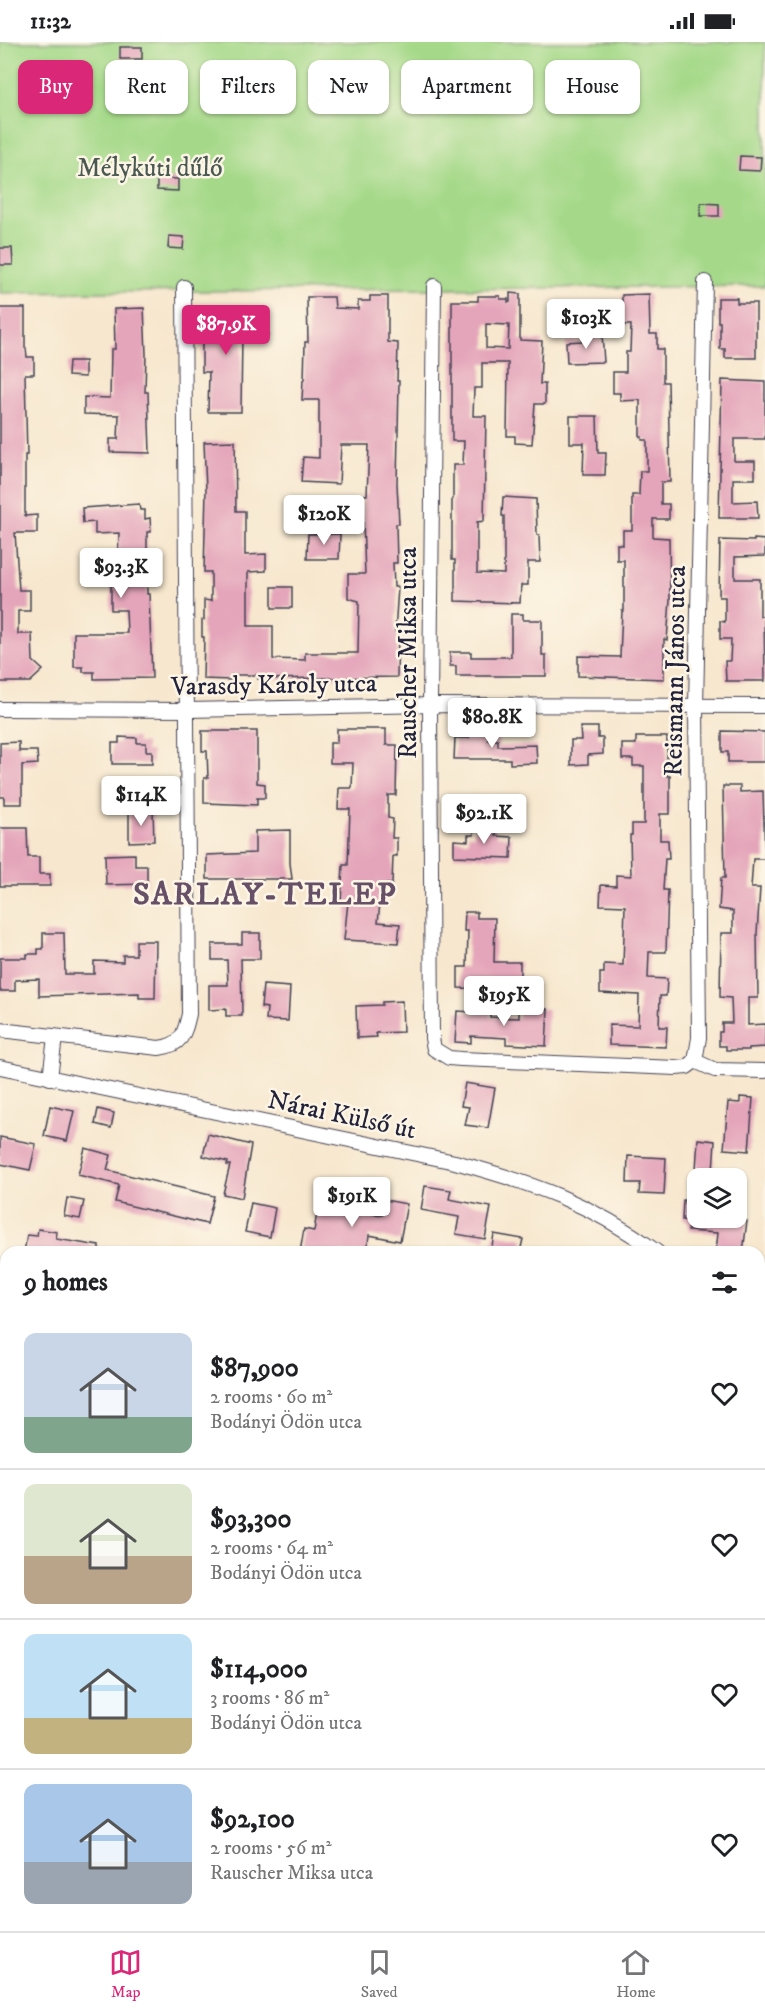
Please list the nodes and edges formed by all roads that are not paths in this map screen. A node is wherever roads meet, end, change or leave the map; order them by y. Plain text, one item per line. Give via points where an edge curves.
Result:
1 (705, 282) dead end
2 (434, 286) dead end
3 (184, 287) dead end
4 (430, 705) junction
5 (696, 706) junction
6 (765, 706) edge
7 (0, 709) edge
8 (187, 710) junction
9 (0, 1030) edge
10 (55, 1037) junction
11 (695, 1061) junction
12 (0, 1067) edge
13 (765, 1071) edge
14 (50, 1078) junction
15 (648, 1246) edge

1 - 5 street, Reismann János utca
2 - 4 street, Rauscher Miksa utca
3 - 8 street
4 - 5 street, Varasdy Károly utca
4 - 8 street, Varasdy Károly utca
4 - 11 street, Rauscher Miksa utca via 434,1049 449,1058 461,1059 676,1068
5 - 6 street, Varasdy Károly utca
5 - 11 street, Reismann János utca via 699,1038
7 - 8 street, Varasdy Károly utca
8 - 10 street via 189,1014 185,1030 180,1041 159,1048
9 - 10 street
10 - 14 street
11 - 13 street via 715,1070
12 - 14 street, Nárai Külső út
14 - 15 street, Nárai Külső út via 493,1172 565,1197

